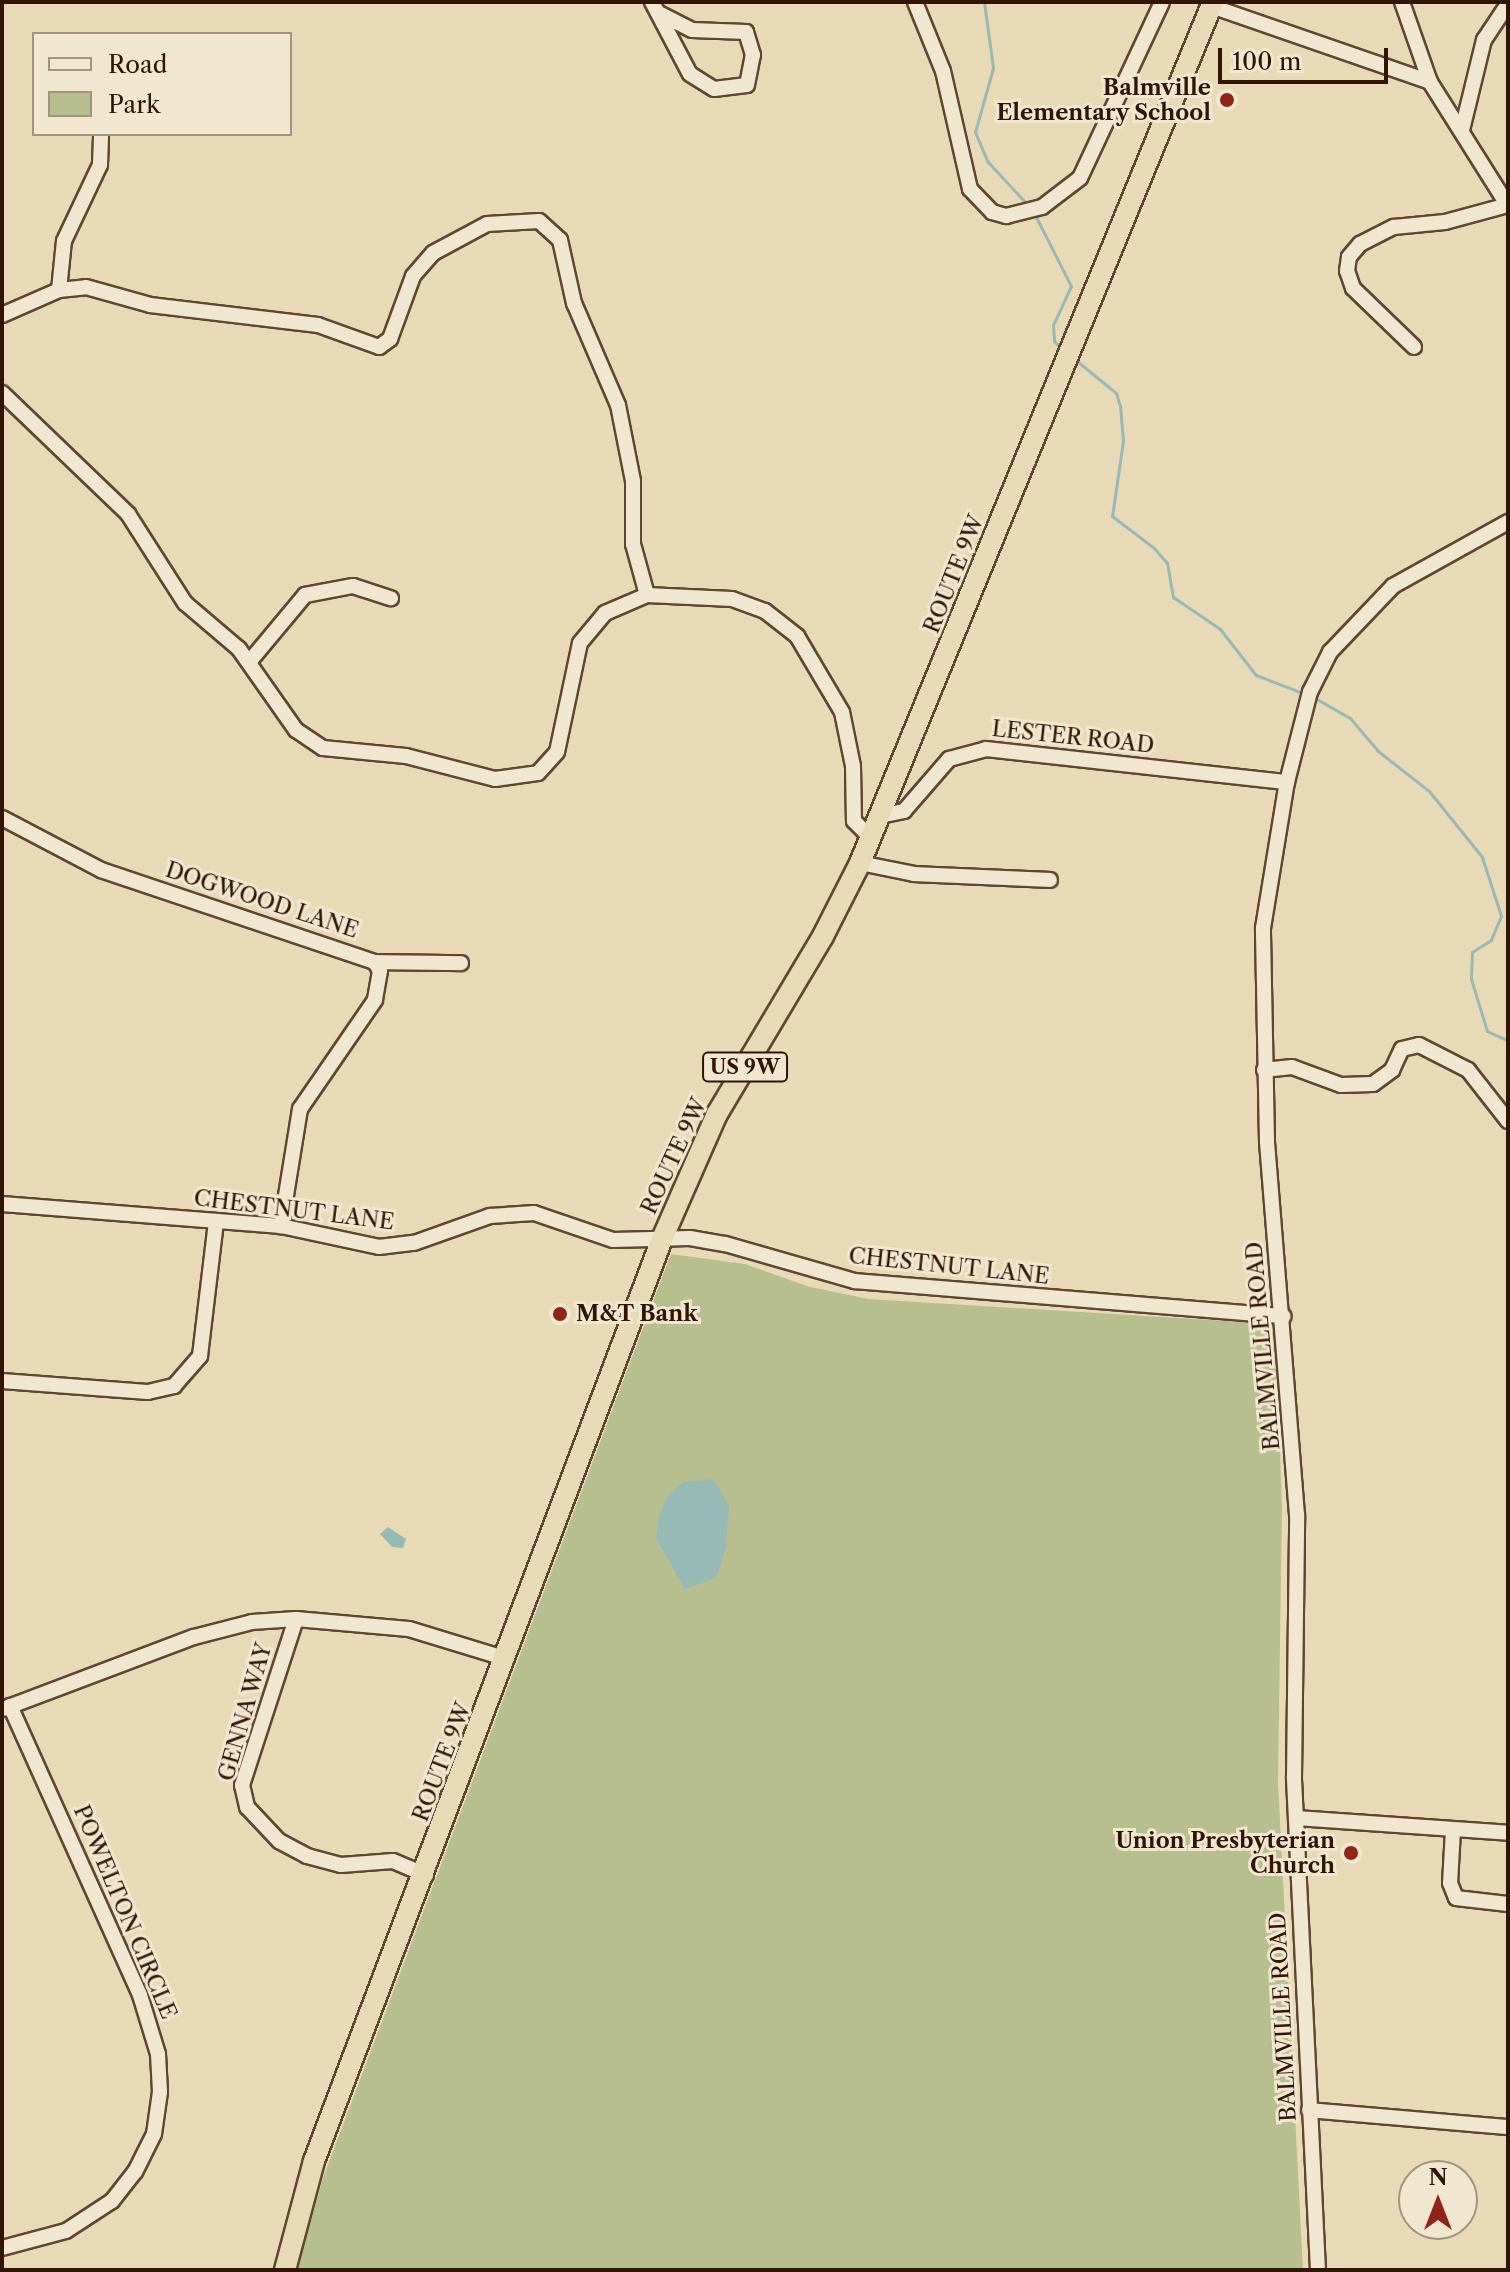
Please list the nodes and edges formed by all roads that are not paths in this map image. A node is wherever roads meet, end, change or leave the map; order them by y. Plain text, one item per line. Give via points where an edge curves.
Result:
1 (915, 2) edge
2 (1162, 2) edge
3 (1402, 2) edge
4 (1212, 4) edge
5 (1508, 4) edge
6 (655, 7) edge
7 (1430, 82) junction
8 (1462, 130) junction
9 (101, 136) edge
10 (1508, 205) edge
11 (59, 290) junction
12 (2, 315) edge
13 (1414, 347) dead end
14 (2, 393) edge
15 (1508, 522) edge
16 (647, 595) junction
17 (391, 598) dead end
18 (250, 661) junction
19 (1287, 782) junction
20 (880, 816) junction
21 (2, 818) edge
22 (870, 837) junction
23 (860, 863) junction
24 (1050, 880) dead end
25 (375, 962) junction
26 (461, 963) dead end
27 (1264, 1070) junction
28 (1508, 1121) edge
29 (2, 1204) edge
30 (216, 1221) junction
31 (281, 1226) junction
32 (662, 1239) junction
33 (1284, 1316) junction
34 (2, 1381) edge
35 (296, 1619) junction
36 (507, 1659) junction
37 (6, 1708) edge
38 (1296, 1818) junction
39 (1453, 1830) junction
40 (1508, 1833) edge
41 (426, 1875) junction
42 (1508, 1904) edge
43 (1309, 2110) junction
44 (1508, 2127) edge
45 (2, 2248) edge
46 (285, 2270) edge
47 (1318, 2270) edge

1 - 2 street via 943,71 970,189 992,212 1006,216 1042,207 1080,178
3 - 7 street
4 - 7 street
4 - 20 highway, ROUTE 9W / US 9W
5 - 8 street via 1484,40
6 - 6 street via 692,30 746,32 753,55 747,85 733,90 702,84 673,49
7 - 8 street
8 - 10 street
9 - 11 street via 100,165 68,231
10 - 13 street via 1445,222 1394,227 1360,244 1349,257 1353,288
11 - 12 street
11 - 16 street via 86,287 150,305 318,325 379,347 390,339 413,276 433,253 487,224 539,221 560,240 574,303 618,405 633,481 633,544
14 - 18 street via 128,514 185,603
15 - 19 street, BALMVILLE ROAD via 1383,594 1342,636 1308,697
16 - 18 street via 605,613 590,627 573,661 557,752 551,765 526,778 495,779 423,759 323,748 296,730
16 - 22 street via 732,599 765,611 797,636 842,712 853,766 854,821
17 - 18 street via 353,586 305,595
19 - 20 street, LESTER ROAD via 986,749 949,759 904,811
19 - 27 street, BALMVILLE ROAD via 1263,928
20 - 22 highway, ROUTE 9W / US 9W
21 - 25 street, DOGWOOD LANE via 101,870
22 - 23 highway, ROUTE 9W / US 9W
23 - 24 street via 914,874
23 - 32 highway, ROUTE 9W / US 9W via 717,1114
25 - 26 street
25 - 31 street, DOGWOOD LANE via 380,971 375,1000 300,1109
27 - 28 street via 1292,1067 1341,1085 1373,1084 1392,1070 1402,1049 1419,1045 1468,1070
27 - 33 street, BALMVILLE ROAD
29 - 30 street, CHESTNUT LANE
30 - 31 street, CHESTNUT LANE
30 - 34 street via 200,1356 181,1381 148,1392
31 - 32 street, CHESTNUT LANE via 351,1243 395,1246 490,1216 522,1212 613,1240
32 - 33 street, CHESTNUT LANE via 725,1244 855,1281
32 - 36 highway, ROUTE 9W / US 9W
33 - 38 street, BALMVILLE ROAD via 1297,1515
35 - 36 street via 409,1629
35 - 37 street via 252,1622 194,1637
35 - 41 street, GENNA WAY via 242,1785 247,1807 279,1841 307,1856 341,1865 393,1861
36 - 41 highway, ROUTE 9W / US 9W
37 - 45 street, POWELTON CIRCLE via 140,1995 158,2054 160,2083 154,2134 135,2172 112,2201 66,2231
38 - 39 street
38 - 43 street, BALMVILLE ROAD
39 - 40 street
39 - 42 street via 1450,1883 1456,1898
41 - 46 highway, ROUTE 9W / US 9W via 302,2198
43 - 44 street
43 - 47 street, BALMVILLE ROAD

